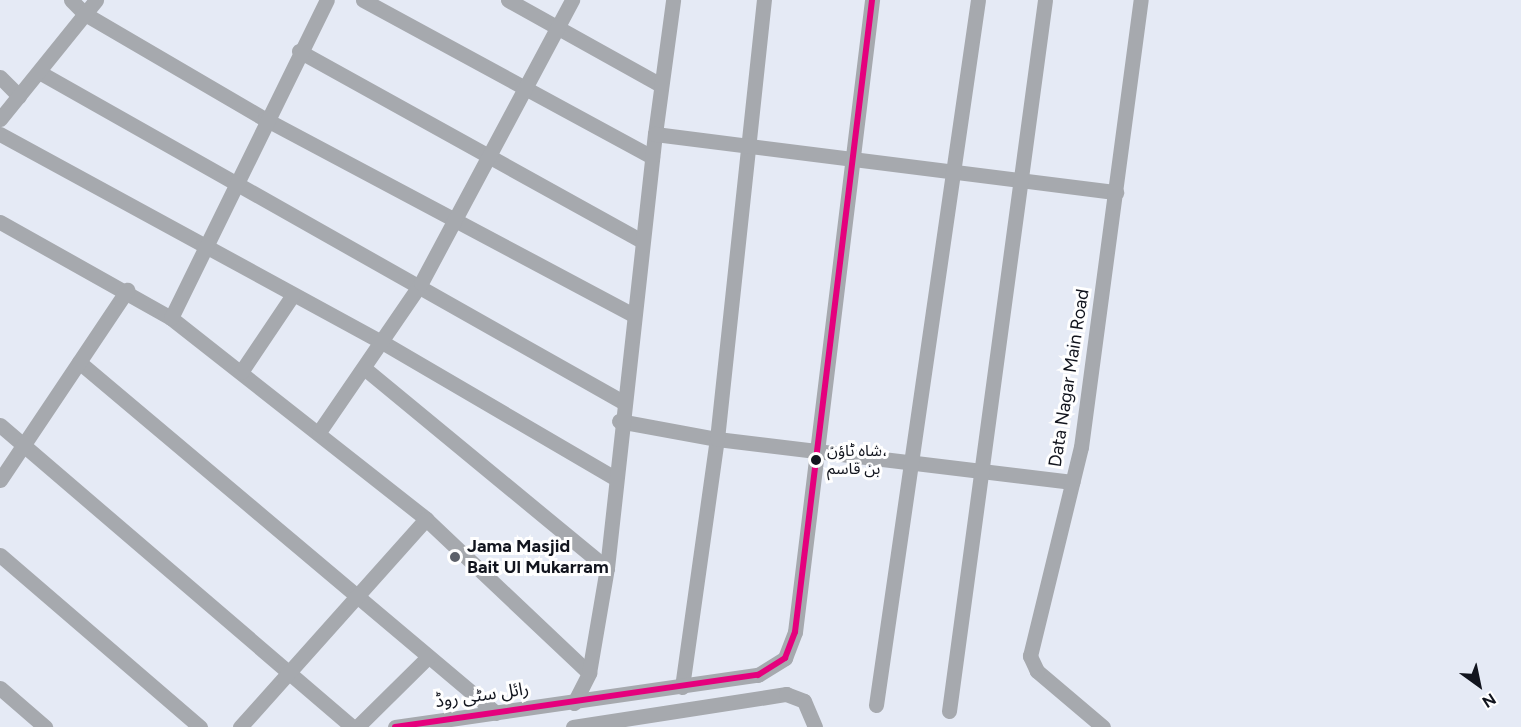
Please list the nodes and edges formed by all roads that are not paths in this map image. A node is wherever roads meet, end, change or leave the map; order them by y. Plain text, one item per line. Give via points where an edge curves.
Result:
1 (71, 0) edge
2 (96, 0) edge
3 (327, 0) edge
4 (363, 0) edge
5 (508, 0) edge
6 (572, 0) edge
7 (764, 0) edge
8 (872, 0) edge
9 (978, 0) edge
10 (1045, 0) edge
11 (1141, 0) edge
12 (672, 1) edge
13 (85, 14) junction
14 (558, 28) junction
15 (299, 51) junction
16 (39, 72) junction
17 (0, 77) edge
18 (662, 86) junction
19 (524, 88) junction
20 (19, 96) junction
21 (0, 119) edge
22 (265, 119) junction
23 (0, 134) edge
24 (655, 134) junction
25 (750, 146) junction
26 (489, 153) junction
27 (652, 157) junction
28 (851, 159) junction
29 (956, 172) junction
30 (1021, 180) junction
31 (234, 181) junction
32 (1116, 192) junction
33 (455, 219) junction
34 (0, 222) edge
35 (642, 241) junction
36 (203, 249) junction
37 (421, 283) junction
38 (127, 290) junction
39 (292, 296) junction
40 (633, 315) junction
41 (171, 318) junction
42 (382, 342) junction
43 (79, 362) junction
44 (364, 368) junction
45 (241, 372) junction
46 (623, 402) junction
47 (619, 421) junction
48 (0, 425) edge
49 (319, 432) junction
50 (717, 439) junction
51 (24, 446) junction
52 (818, 451) junction
53 (913, 463) junction
54 (979, 471) junction
55 (615, 477) junction
56 (0, 480) edge
57 (1072, 482) junction
58 (426, 519) junction
59 (0, 555) edge
60 (607, 568) junction
61 (356, 597) junction
62 (428, 657) junction
63 (589, 673) junction
64 (287, 674) junction
65 (682, 687) junction
66 (0, 688) edge
67 (574, 703) junction
68 (876, 705) dead end
69 (949, 711) dead end
70 (496, 713) junction
71 (1096, 725) edge
72 (45, 727) edge
73 (200, 727) edge
74 (240, 727) edge
75 (352, 727) edge
76 (357, 727) edge
77 (395, 727) edge
78 (573, 727) edge
79 (815, 727) edge

1 - 13 street
2 - 13 street
3 - 15 street
4 - 19 street
5 - 14 street
6 - 14 street
7 - 25 street
8 - 28 street, رائل سٹی روڈ
9 - 29 street
10 - 30 street
11 - 32 street, Data Nagar Main Road
12 - 18 street
13 - 16 street
13 - 22 street
14 - 18 street
14 - 19 street
15 - 22 street
15 - 26 street
16 - 20 street
16 - 31 street
17 - 20 street
18 - 24 street
19 - 26 street
19 - 27 street
20 - 21 street
22 - 31 street
22 - 33 street
23 - 36 street
24 - 25 street
24 - 27 street
25 - 28 street
25 - 50 street
26 - 33 street
26 - 35 street
27 - 35 street
28 - 29 street
28 - 52 street, رائل سٹی روڈ
29 - 30 street
29 - 53 street
30 - 32 street
30 - 54 street
31 - 36 street
31 - 37 street
32 - 57 street, Data Nagar Main Road
33 - 37 street
33 - 40 street
34 - 38 street
35 - 40 street
36 - 39 street
36 - 41 street
37 - 42 street
37 - 46 street
38 - 41 street
38 - 43 street
39 - 42 street
39 - 45 street
40 - 46 street
41 - 45 street
42 - 44 street
42 - 55 street
43 - 51 street
43 - 61 street
44 - 49 street
44 - 60 street
45 - 49 street
46 - 47 street
47 - 50 street
47 - 55 street
48 - 51 street
49 - 58 street
50 - 52 street
50 - 65 street
51 - 56 street
51 - 64 street
52 - 53 street
52 - 65 street, رائل سٹی روڈ via 795,632 785,658 758,675
53 - 54 street
53 - 68 street
54 - 57 street
54 - 69 street
55 - 60 street
57 - 71 street, Data Nagar Main Road via 1030,656 1037,671
58 - 61 street
58 - 63 street
59 - 73 street
60 - 63 street
61 - 62 street
61 - 64 street
62 - 70 street
62 - 76 street
63 - 67 street
64 - 74 street
64 - 75 street
65 - 67 street, رائل سٹی روڈ
66 - 72 street
67 - 70 street, رائل سٹی روڈ
70 - 77 street, رائل سٹی روڈ
78 - 79 street via 786,694 804,700

